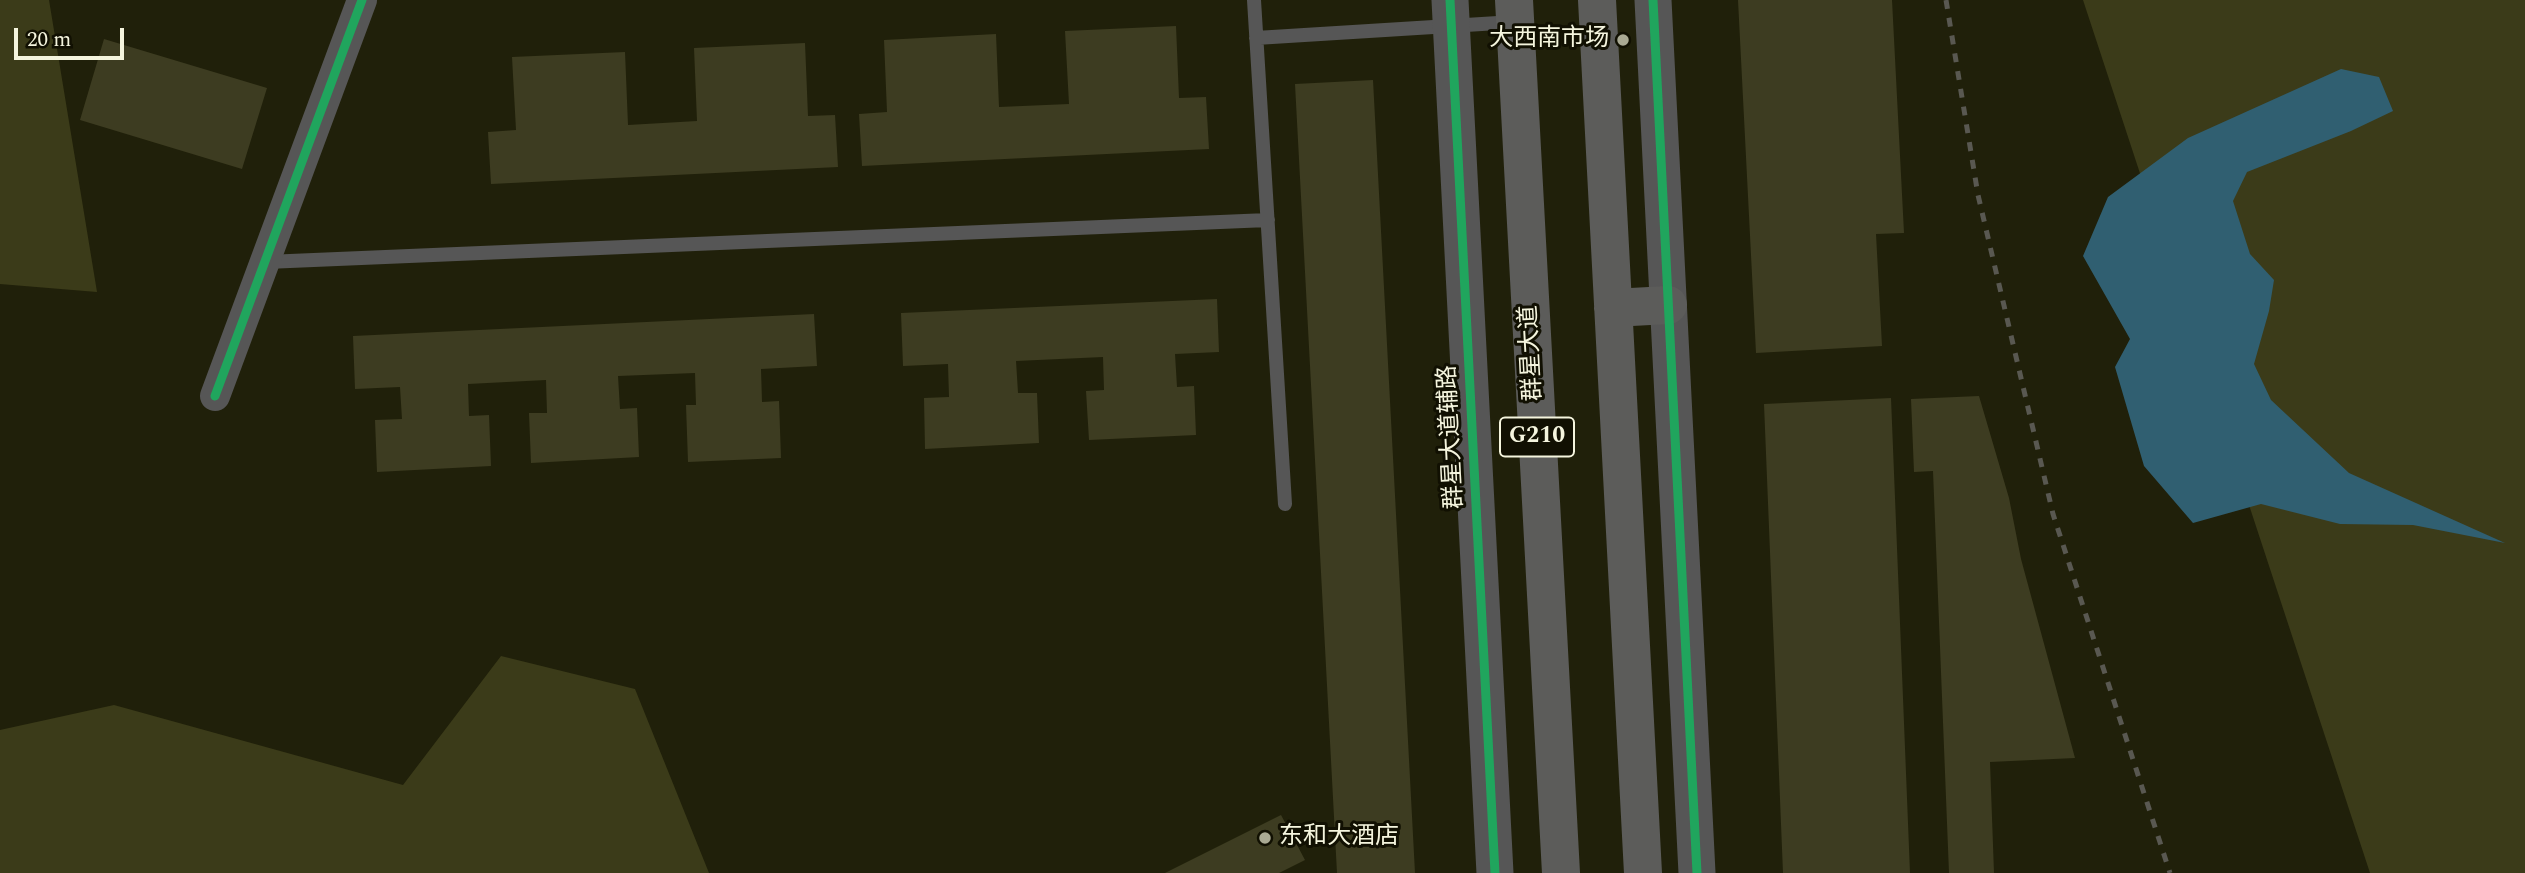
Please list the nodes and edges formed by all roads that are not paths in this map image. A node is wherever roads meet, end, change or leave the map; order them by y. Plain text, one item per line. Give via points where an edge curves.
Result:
1 (362, 0) edge
2 (1254, 0) edge
3 (1597, 0) edge
4 (1653, 0) edge
5 (1515, 11) edge
6 (1451, 13) edge
7 (1256, 38) junction
8 (1268, 220) junction
9 (266, 262) junction
10 (1668, 304) junction
11 (1613, 308) junction
12 (215, 396) dead end
13 (1285, 504) dead end
14 (1495, 873) edge
15 (1561, 873) edge
16 (1643, 873) edge
17 (1698, 873) edge

1 - 9 street
2 - 7 lane
3 - 11 highway
4 - 10 street
5 - 6 lane
5 - 15 highway, 群星大道 / G210
6 - 7 lane
6 - 14 street, 群星大道辅路
7 - 8 lane
8 - 9 lane
8 - 13 lane
9 - 12 street
10 - 11 highway
10 - 17 street
11 - 16 highway

